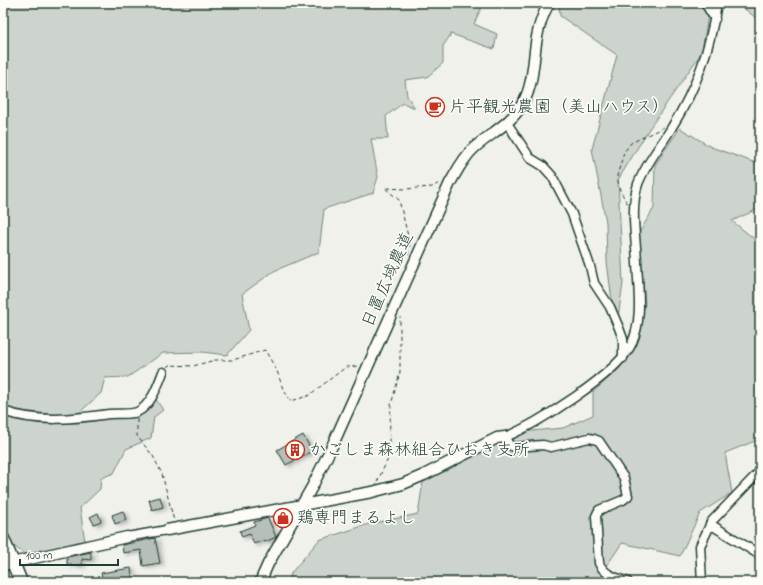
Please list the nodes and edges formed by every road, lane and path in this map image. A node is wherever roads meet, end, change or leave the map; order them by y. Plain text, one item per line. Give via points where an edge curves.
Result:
1 (549, 3) edge
2 (705, 3) edge
3 (717, 3) edge
4 (715, 19) junction
5 (507, 123) junction
6 (672, 128) junction
7 (450, 183) junction
8 (635, 213) junction
9 (408, 258) dead end
10 (395, 304) junction
11 (623, 358) junction
12 (368, 364) junction
13 (163, 372) joint
14 (3, 411) edge
15 (137, 413) junction
16 (505, 436) junction
17 (760, 471) edge
18 (372, 492) junction
19 (301, 506) junction
20 (710, 524) junction
21 (171, 529) junction
22 (127, 538) joint
23 (3, 539) edge
24 (760, 555) edge
25 (8, 564) edge
26 (20, 582) edge
27 (260, 582) edge
28 (628, 582) edge
29 (702, 582) edge

1 - 5 street, 日置広域農道 via 541,19 527,94 518,112
2 - 4 street
3 - 4 street
4 - 6 street via 709,48 698,79
5 - 7 street, 日置広域農道 via 473,149
5 - 11 street via 530,158 543,166 552,176 572,214 594,283 610,307 623,339
6 - 8 street via 642,175 637,187
6 - 8 path via 667,126 655,130 631,143 624,152 617,176 620,190 629,208
7 - 9 path via 440,182 432,187 406,189 384,188 398,200 410,244
7 - 10 street, 日置広域農道
8 - 11 street via 638,323 632,343
10 - 12 street, 日置広域農道
10 - 18 path via 401,326 400,372 391,404 388,458
11 - 16 street via 607,374 574,397 523,430
12 - 13 path via 346,367 308,396 291,401 265,350 232,360 215,360 193,366 169,365
12 - 19 street, 日置広域農道 via 334,442
13 - 15 street via 148,403
14 - 15 street via 30,418 54,419
15 - 21 path via 137,436 162,474
16 - 18 street via 403,484
16 - 28 street via 509,445 514,447 551,447 589,438 599,441 624,478 628,496 599,510 596,516 599,563 610,575
17 - 20 street
18 - 19 street
19 - 21 street
19 - 27 street, 日置広域農道
20 - 24 street
20 - 29 street via 700,546
21 - 22 street
22 - 25 street
23 - 25 main road
25 - 26 main road

